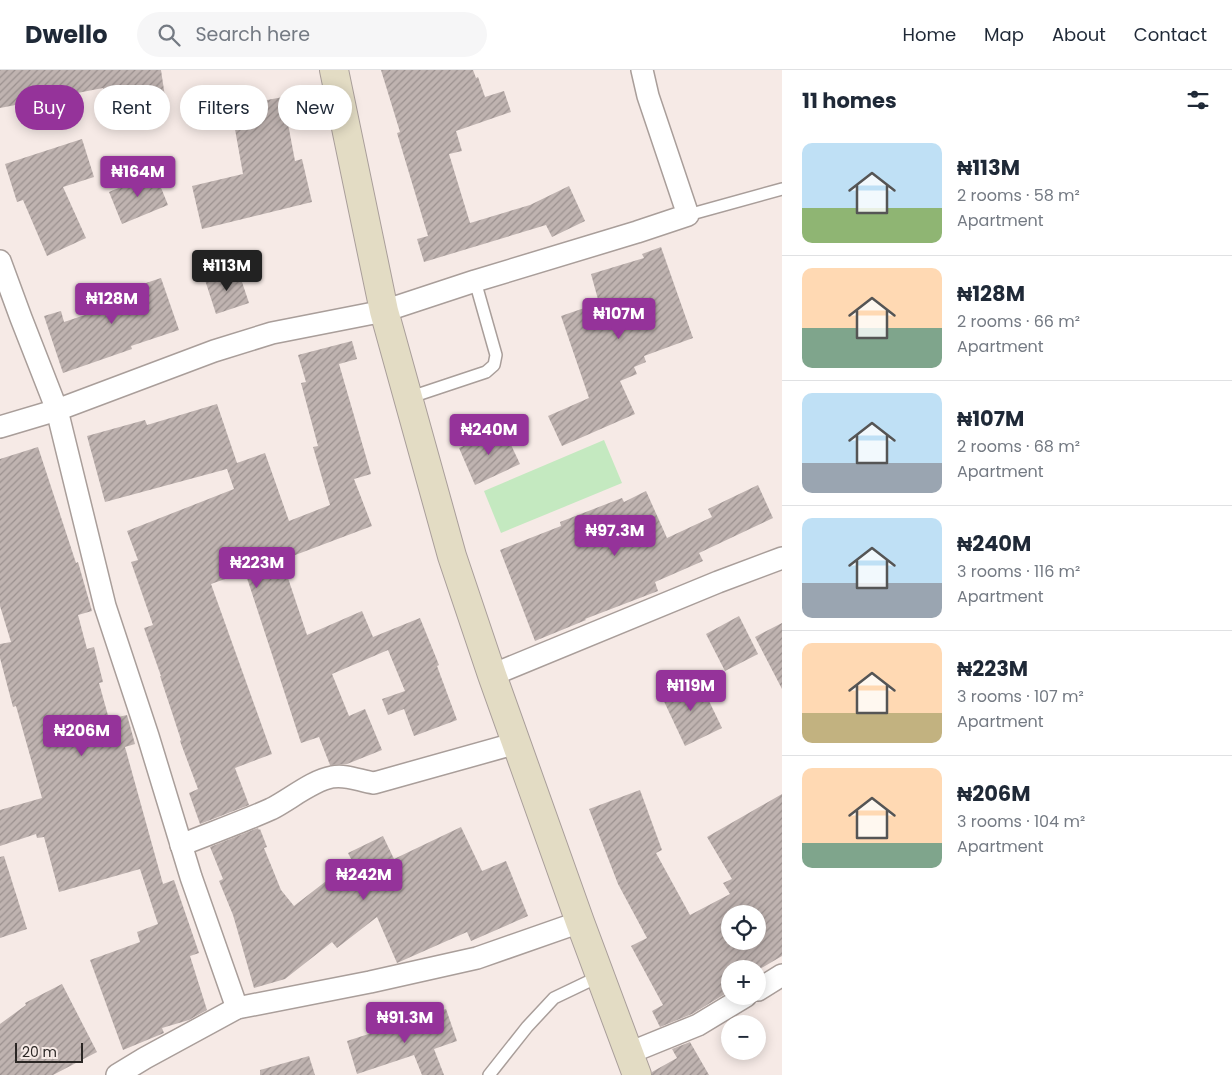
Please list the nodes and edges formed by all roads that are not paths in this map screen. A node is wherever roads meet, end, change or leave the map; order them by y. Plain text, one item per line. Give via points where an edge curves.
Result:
1 (334, 70) edge
2 (642, 70) edge
3 (782, 189) edge
4 (688, 216) junction
5 (0, 261) edge
6 (475, 280) junction
7 (384, 311) junction
8 (408, 398) junction
9 (57, 410) junction
10 (0, 427) edge
11 (782, 558) edge
12 (492, 675) junction
13 (517, 743) junction
14 (182, 845) junction
15 (580, 922) junction
16 (782, 975) edge
17 (600, 976) junction
18 (766, 985) edge
19 (731, 1005) edge
20 (237, 1008) junction
21 (633, 1064) edge
22 (117, 1075) edge
23 (489, 1075) edge

1 - 7 main road
2 - 4 street
3 - 4 lane
4 - 6 street
5 - 9 street
6 - 7 street
6 - 8 lane via 496,355 494,365 486,372
7 - 8 main road
7 - 9 street via 272,333 214,351
8 - 12 main road via 452,556
9 - 10 street
9 - 14 street via 105,606
11 - 12 street
12 - 13 main road
13 - 14 street via 374,782 333,776 272,809
13 - 15 main road
14 - 20 street
15 - 17 main road
15 - 20 street via 477,958
16 - 18 street
17 - 21 main road
17 - 23 lane via 554,998
19 - 21 street
20 - 22 street

